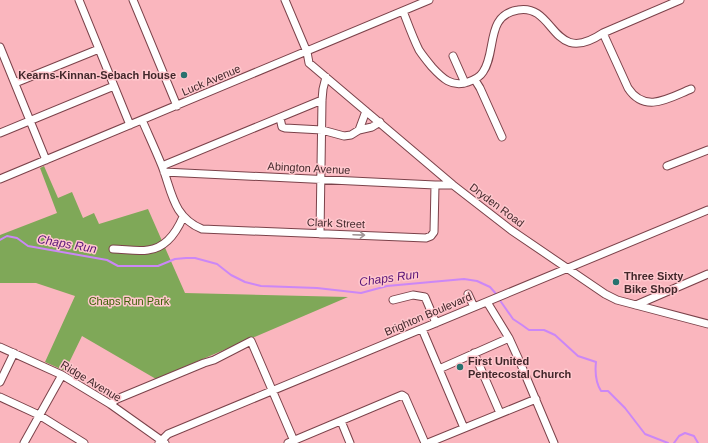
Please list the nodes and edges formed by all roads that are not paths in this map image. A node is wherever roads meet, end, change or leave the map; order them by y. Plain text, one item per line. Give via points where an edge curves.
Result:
1 (79, 0) edge
2 (133, 0) edge
3 (285, 0) edge
4 (429, 0) edge
5 (680, 0) edge
6 (403, 11) junction
7 (603, 33) junction
8 (0, 47) edge
9 (99, 49) junction
10 (307, 52) junction
11 (453, 56) dead end
12 (326, 77) junction
13 (475, 80) junction
14 (15, 83) junction
15 (465, 83) junction
16 (114, 86) junction
17 (691, 89) dead end
18 (322, 100) junction
19 (177, 106) junction
20 (366, 111) junction
21 (280, 118) junction
22 (30, 120) junction
23 (142, 120) junction
24 (380, 122) junction
25 (130, 125) junction
26 (322, 130) junction
27 (359, 130) junction
28 (0, 132) edge
29 (502, 137) dead end
30 (708, 150) edge
31 (46, 160) junction
32 (667, 166) dead end
33 (163, 169) junction
34 (0, 179) edge
35 (321, 179) junction
36 (435, 185) junction
37 (453, 185) junction
38 (708, 210) edge
39 (183, 217) junction
40 (320, 234) junction
41 (113, 249) dead end
42 (567, 268) junction
43 (708, 274) edge
44 (468, 294) dead end
45 (393, 300) dead end
46 (490, 300) junction
47 (636, 305) junction
48 (474, 307) junction
49 (436, 323) junction
50 (708, 324) edge
51 (422, 329) junction
52 (509, 338) junction
53 (0, 347) edge
54 (14, 353) junction
55 (474, 353) junction
56 (439, 369) junction
57 (62, 375) junction
58 (0, 382) edge
59 (272, 391) junction
60 (0, 398) edge
61 (536, 399) junction
62 (110, 404) junction
63 (500, 413) junction
64 (39, 415) junction
65 (341, 421) junction
66 (464, 428) junction
67 (162, 442) edge
68 (291, 442) edge
69 (551, 442) edge
70 (24, 443) edge
71 (84, 443) edge
72 (350, 443) edge
73 (426, 443) edge

1 - 9 street
2 - 19 street
3 - 10 street, Dryden Road
4 - 6 street, Luck Avenue
5 - 7 street
6 - 10 street, Luck Avenue
6 - 15 street via 423,56 443,78 457,84
7 - 13 street via 592,40 577,44 569,43 533,12 525,9 508,13 495,27 486,66
7 - 17 street via 632,95 640,100 654,102
8 - 14 street
9 - 14 street
9 - 16 street
10 - 12 street, Dryden Road via 309,63
10 - 19 street, Luck Avenue
11 - 15 street
12 - 18 street
12 - 20 street, Dryden Road
13 - 15 street
13 - 29 street
14 - 22 street
16 - 22 street
16 - 25 street
18 - 21 street
18 - 26 street
19 - 23 street, Luck Avenue
20 - 24 street, Dryden Road
20 - 27 street
21 - 26 street via 285,128
21 - 33 street
22 - 28 street
22 - 31 street
23 - 25 street, Luck Avenue
23 - 33 street
24 - 27 street
24 - 37 street, Dryden Road
25 - 31 street, Luck Avenue
26 - 27 street via 344,136
26 - 35 street
30 - 32 street
31 - 34 street, Luck Avenue
33 - 35 street, Abington Avenue
33 - 39 street via 176,206
35 - 36 street, Abington Avenue
35 - 40 street
36 - 37 street, Abington Avenue
40 -> 36 street, Clark Street via 426,238 431,236 434,232
37 - 42 street, Dryden Road via 511,230
38 - 42 street, Brighton Boulevard
39 - 40 street, Clark Street via 190,223 208,230
39 - 41 street via 178,230 159,246 147,250
42 - 46 street, Brighton Boulevard
42 - 47 street, Dryden Road via 605,294
43 - 47 street
44 - 48 street
45 - 49 street via 413,295 425,297
46 - 48 street, Brighton Boulevard
46 - 52 street
47 - 50 street, Dryden Road
48 - 49 street, Brighton Boulevard
49 - 51 street, Brighton Boulevard
51 - 56 street
51 - 59 street, Brighton Boulevard
52 - 55 street
52 - 61 street
53 - 54 street, Ridge Avenue
54 - 57 street, Ridge Avenue
54 - 58 street
55 - 56 street
55 - 63 street
56 - 66 street
57 - 62 street, Ridge Avenue
57 - 64 street
59 - 62 street via 251,341 214,360
59 - 67 street, Brighton Boulevard via 168,434
59 - 68 street
60 - 64 street
61 - 63 street
61 - 69 street
62 - 67 street, Ridge Avenue
63 - 66 street
64 - 70 street
64 - 71 street
65 - 68 street
65 - 72 street
65 - 73 street via 402,395
66 - 73 street

